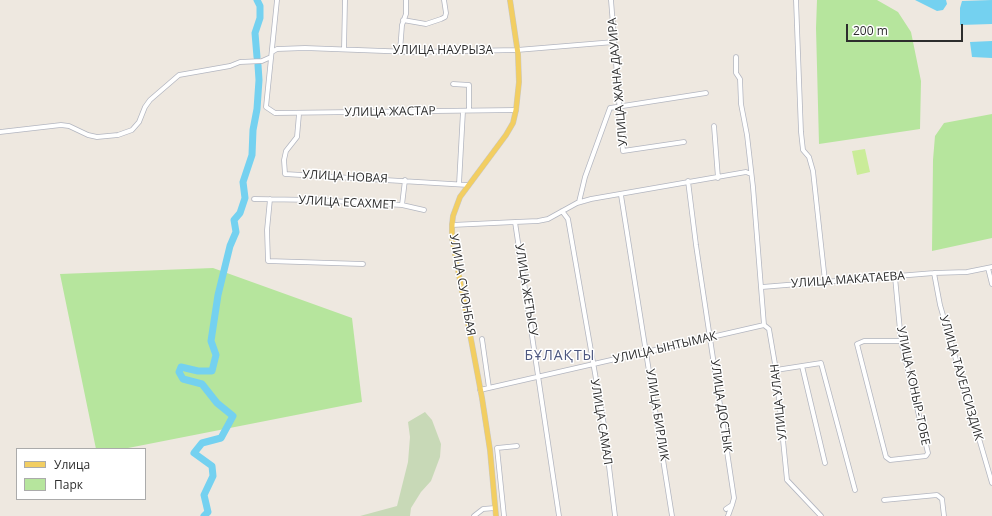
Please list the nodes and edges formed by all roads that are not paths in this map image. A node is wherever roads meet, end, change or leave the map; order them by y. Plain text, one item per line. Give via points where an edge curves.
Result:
1 (277, 0) edge
2 (345, 0) edge
3 (406, 0) edge
4 (444, 0) edge
5 (510, 0) edge
6 (611, 0) edge
7 (796, 0) edge
8 (403, 20) junction
9 (614, 42) junction
10 (344, 49) junction
11 (517, 50) junction
12 (400, 51) junction
13 (272, 52) junction
14 (271, 57) junction
15 (736, 58) dead end
16 (453, 84) dead end
17 (706, 93) dead end
18 (619, 107) junction
19 (469, 110) junction
20 (516, 110) junction
21 (463, 111) junction
22 (299, 114) junction
23 (714, 126) dead end
24 (0, 132) edge
25 (684, 142) dead end
26 (751, 174) junction
27 (718, 178) junction
28 (405, 180) junction
29 (688, 182) junction
30 (459, 184) junction
31 (468, 185) junction
32 (621, 195) junction
33 (254, 199) dead end
34 (270, 199) junction
35 (579, 202) junction
36 (402, 206) junction
37 (424, 210) dead end
38 (562, 211) junction
39 (515, 222) junction
40 (452, 225) junction
41 (363, 264) dead end
42 (990, 268) edge
43 (934, 273) junction
44 (895, 277) junction
45 (825, 281) junction
46 (992, 284) edge
47 (762, 287) junction
48 (764, 326) junction
49 (711, 337) junction
50 (482, 339) dead end
51 (901, 341) junction
52 (647, 353) junction
53 (592, 365) junction
54 (802, 366) junction
55 (776, 370) junction
56 (538, 377) junction
57 (489, 388) junction
58 (480, 390) junction
59 (517, 446) dead end
60 (825, 463) dead end
61 (992, 483) edge
62 (855, 490) dead end
63 (884, 500) dead end
64 (732, 505) junction
65 (495, 508) junction
66 (726, 509) dead end
67 (474, 516) edge
68 (496, 516) edge
69 (504, 516) edge
70 (559, 516) edge
71 (615, 516) edge
72 (672, 516) edge
73 (728, 516) edge
74 (821, 516) edge
75 (944, 516) edge

1 - 13 street
2 - 10 street
3 - 8 street via 406,14
4 - 8 street via 446,13 441,19 426,24
5 - 11 main road, УЛИЦА СУЮНБАЯ
6 - 9 street, УЛИЦА ЖАНА ДАУИРА
7 - 45 street via 801,132 803,150 813,172
8 - 12 street
9 - 11 street, УЛИЦА НАУРЫЗА
9 - 18 street, УЛИЦА ЖАНА ДАУИРА
10 - 12 street, УЛИЦА НАУРЫЗА
10 - 13 street, УЛИЦА НАУРЫЗА via 277,48
11 - 12 street, УЛИЦА НАУРЫЗА
11 - 20 main road, УЛИЦА СУЮНБАЯ via 519,82
13 - 14 street
14 - 22 street, УЛИЦА ЖАСТАР via 266,107 279,114
14 - 24 street via 262,61 240,62 179,75 150,100 132,130 118,135 97,137 61,125
15 - 26 street
16 - 19 street via 469,85
17 - 18 street
18 - 25 street, УЛИЦА ЖАНА ДАУИРА via 623,151
18 - 35 street via 610,108 585,177
19 - 20 street, УЛИЦА ЖАСТАР
19 - 21 street, УЛИЦА ЖАСТАР
20 - 31 main road, УЛИЦА СУЮНБАЯ via 506,135
21 - 22 street, УЛИЦА ЖАСТАР
21 - 30 street
22 - 28 street, УЛИЦА НОВАЯ via 296,137 286,151 284,160 286,174
23 - 27 street
26 - 27 street via 746,172
26 - 47 street
27 - 29 street
28 - 30 street, УЛИЦА НОВАЯ
28 - 36 street
29 - 32 street
29 - 49 street, УЛИЦА ДОСТЫК
30 - 31 street, УЛИЦА НОВАЯ
31 - 40 main road, УЛИЦА СУЮНБАЯ via 460,197
32 - 35 street
32 - 52 street, УЛИЦА БИРЛИК
33 - 34 street, УЛИЦА ЕСАХМЕТ
34 - 36 street, УЛИЦА ЕСАХМЕТ
34 - 41 street via 268,261
35 - 38 street
36 - 37 street, УЛИЦА ЕСАХМЕТ
38 - 39 street via 538,222
38 - 53 street, УЛИЦА САМАЛ via 568,219
39 - 40 street
39 - 56 street, УЛИЦА ЖЕТЫСУ
40 - 58 main road, УЛИЦА СУЮНБАЯ via 452,238
42 - 43 street, УЛИЦА МАКАТАЕВА
42 - 46 street
43 - 44 street, УЛИЦА МАКАТАЕВА
43 - 61 street, УЛИЦА ТАУЕЛСИЗДИК via 942,312
44 - 45 street, УЛИЦА МАКАТАЕВА
44 - 51 street, УЛИЦА КОНЫР-ТОБЕ
45 - 47 street, УЛИЦА МАКАТАЕВА
47 - 48 street
48 - 49 street, УЛИЦА ЫНТЫМАК
48 - 55 street, УЛИЦА УЛАН via 769,329
49 - 52 street, УЛИЦА ЫНТЫМАК
49 - 64 street, УЛИЦА ДОСТЫК via 734,498
50 - 57 street
51 - 51 street, УЛИЦА КОНЫР-ТОБЕ via 928,453 926,456 890,460 886,457 857,344 864,341
52 - 53 street, УЛИЦА ЫНТЫМАК
52 - 72 street, УЛИЦА БИРЛИК
53 - 56 street, УЛИЦА ЫНТЫМАК
53 - 71 street, УЛИЦА САМАЛ via 604,425
54 - 55 street
54 - 60 street
54 - 62 street via 821,363
55 - 74 street, УЛИЦА УЛАН via 787,480
56 - 57 street, УЛИЦА ЫНТЫМАК
56 - 70 street, УЛИЦА ЖЕТЫСУ
57 - 58 street, УЛИЦА ЫНТЫМАК
58 - 65 main road, УЛИЦА СУЮНБАЯ via 490,450
59 - 69 street via 497,448
63 - 75 street via 937,495 942,499
64 - 66 street
64 - 73 street, УЛИЦА ДОСТЫК
65 - 67 street via 484,509
65 - 68 main road, УЛИЦА СУЮНБАЯ

